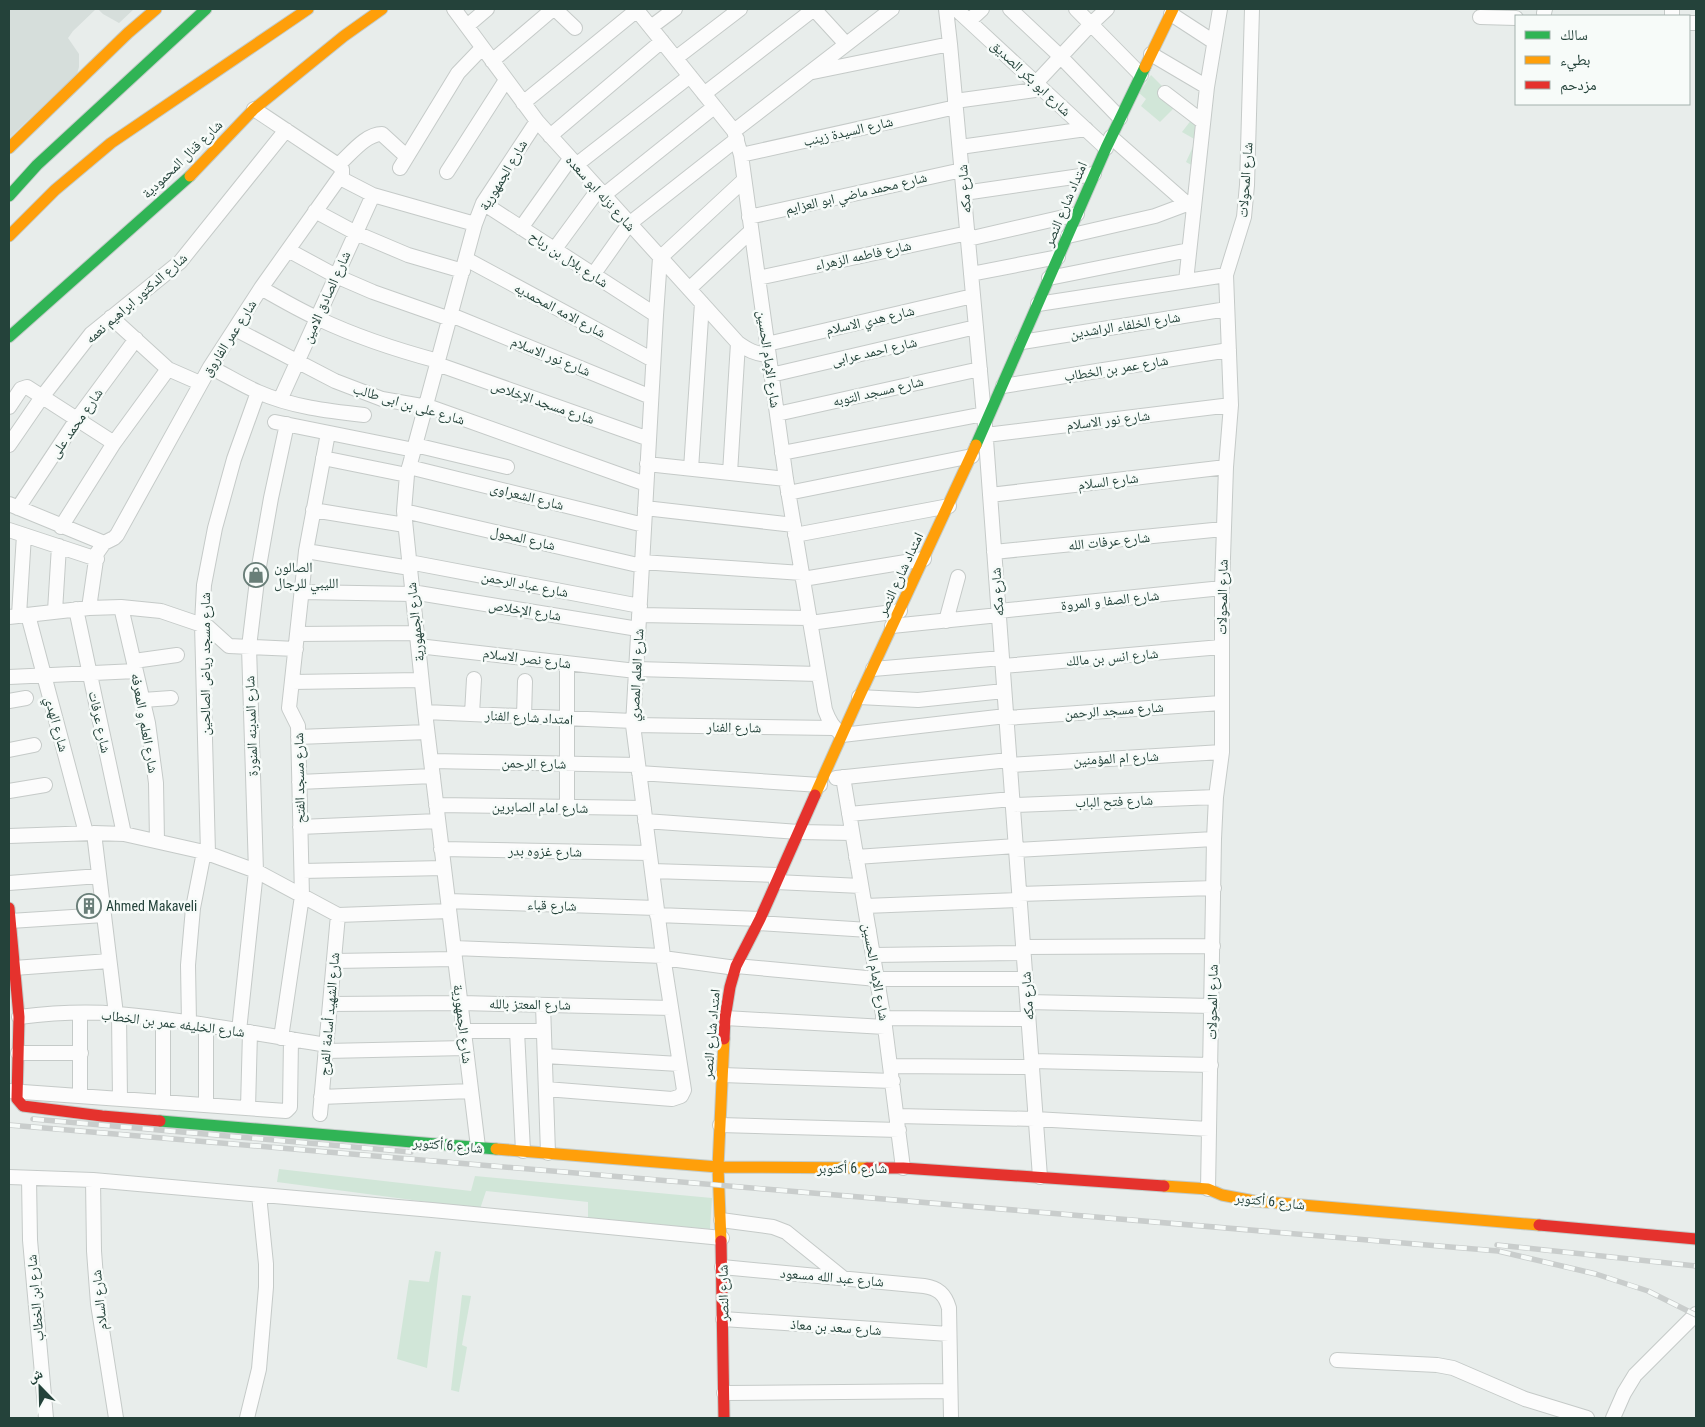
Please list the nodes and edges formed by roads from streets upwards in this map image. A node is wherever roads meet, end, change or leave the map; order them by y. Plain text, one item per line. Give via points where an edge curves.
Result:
1 (156, 9) edge
2 (206, 9) edge
3 (308, 9) edge
4 (382, 9) edge
5 (454, 9) edge
6 (487, 9) edge
7 (554, 9) edge
8 (675, 9) edge
9 (740, 9) edge
10 (814, 9) edge
11 (890, 9) edge
12 (946, 9) edge
13 (956, 9) edge
14 (982, 9) edge
15 (1010, 9) edge
16 (1076, 9) edge
17 (1107, 9) edge
18 (1220, 9) edge
19 (1252, 9) edge
20 (637, 10) edge
21 (1172, 12) edge
22 (1480, 17) dead end
23 (1515, 18) edge
24 (969, 21) junction
25 (1091, 24) junction
26 (466, 26) junction
27 (651, 27) junction
28 (575, 28) dead end
29 (662, 41) junction
30 (1214, 42) junction
31 (846, 44) junction
32 (950, 44) junction
33 (482, 48) junction
34 (1151, 54) junction
35 (1060, 56) junction
36 (676, 58) junction
37 (492, 61) junction
38 (810, 72) junction
39 (1141, 75) junction
40 (690, 76) junction
41 (506, 80) junction
42 (1039, 86) junction
43 (1207, 87) junction
44 (1164, 93) dead end
45 (704, 94) junction
46 (524, 103) junction
47 (956, 104) junction
48 (714, 107) junction
49 (254, 109) junction
50 (1120, 118) junction
51 (537, 121) junction
52 (1203, 122) junction
53 (1086, 129) junction
54 (286, 130) junction
55 (736, 135) junction
56 (550, 136) junction
57 (1108, 143) junction
58 (960, 147) junction
59 (9, 148) edge
60 (741, 155) junction
61 (573, 162) junction
62 (37, 165) junction
63 (962, 170) junction
64 (339, 172) junction
65 (446, 172) dead end
66 (1094, 174) junction
67 (9, 178) edge
68 (744, 180) junction
69 (601, 193) junction
70 (964, 193) junction
71 (373, 195) junction
72 (9, 196) edge
73 (483, 203) junction
74 (1190, 207) junction
75 (315, 211) junction
76 (1077, 214) junction
77 (476, 224) junction
78 (629, 224) junction
79 (750, 224) junction
80 (521, 228) junction
81 (356, 233) junction
82 (9, 236) edge
83 (968, 236) junction
84 (1068, 236) junction
85 (288, 250) junction
86 (554, 250) junction
87 (1189, 250) junction
88 (1058, 257) junction
89 (660, 258) junction
90 (464, 265) junction
91 (971, 274) junction
92 (593, 275) junction
93 (1226, 275) junction
94 (336, 276) junction
95 (758, 278) junction
96 (1049, 278) junction
97 (1186, 281) junction
98 (261, 288) junction
99 (689, 289) junction
100 (973, 296) junction
101 (702, 303) junction
102 (1038, 304) junction
103 (1227, 309) junction
104 (656, 315) junction
105 (111, 317) junction
106 (450, 317) junction
107 (317, 319) junction
108 (976, 327) junction
109 (235, 329) junction
110 (9, 337) edge
111 (136, 339) junction
112 (738, 342) junction
113 (1022, 342) junction
114 (768, 349) junction
115 (1229, 350) junction
116 (653, 360) junction
117 (298, 362) junction
118 (438, 362) junction
119 (210, 367) junction
120 (168, 369) junction
121 (980, 369) junction
122 (771, 375) junction
123 (200, 384) junction
124 (1003, 386) junction
125 (258, 392) junction
126 (42, 397) junction
127 (651, 397) junction
128 (280, 400) junction
129 (1230, 405) junction
130 (9, 407) edge
131 (426, 407) junction
132 (777, 414) junction
133 (364, 415) dead end
134 (77, 419) junction
135 (985, 425) junction
136 (328, 433) junction
137 (649, 439) junction
138 (114, 444) junction
139 (9, 445) edge
140 (415, 448) junction
141 (782, 453) junction
142 (972, 456) junction
143 (324, 458) junction
144 (647, 464) junction
145 (1226, 466) junction
146 (507, 467) dead end
147 (691, 469) junction
148 (408, 471) junction
149 (730, 473) junction
150 (646, 484) junction
151 (787, 486) junction
152 (990, 494) junction
153 (13, 506) edge
154 (949, 506) junction
155 (645, 508) junction
156 (313, 510) junction
157 (404, 511) junction
158 (406, 525) junction
159 (644, 525) junction
160 (61, 526) junction
161 (1223, 529) junction
162 (9, 530) edge
163 (794, 530) junction
164 (24, 535) junction
165 (104, 543) junction
166 (59, 546) junction
167 (306, 551) junction
168 (994, 552) junction
169 (97, 559) junction
170 (924, 559) junction
171 (642, 564) junction
172 (410, 565) junction
173 (802, 576) junction
174 (958, 577) dead end
175 (1222, 588) junction
176 (302, 592) junction
177 (412, 592) junction
178 (121, 607) junction
179 (83, 608) junction
180 (900, 611) junction
181 (55, 612) junction
182 (999, 613) junction
183 (19, 616) edge
184 (639, 617) junction
185 (810, 621) junction
186 (946, 621) junction
187 (202, 624) junction
188 (892, 626) junction
189 (297, 634) junction
190 (417, 639) junction
191 (248, 647) junction
192 (1221, 648) junction
193 (296, 650) junction
194 (176, 655) dead end
195 (1002, 662) junction
196 (567, 663) junction
197 (135, 666) junction
198 (873, 669) junction
199 (636, 670) junction
200 (90, 673) junction
201 (819, 674) junction
202 (44, 676) junction
203 (9, 677) edge
204 (474, 679) dead end
205 (421, 680) junction
206 (525, 681) dead end
207 (292, 682) junction
208 (1004, 691) junction
209 (859, 697) junction
210 (26, 698) dead end
211 (171, 698) dead end
212 (143, 700) junction
213 (9, 701) edge
214 (1222, 703) junction
215 (424, 712) junction
216 (472, 714) junction
217 (524, 717) junction
218 (1006, 717) junction
219 (567, 719) junction
220 (633, 723) junction
221 (838, 731) junction
222 (427, 732) junction
223 (298, 737) junction
224 (34, 745) dead end
225 (9, 750) edge
226 (1222, 752) junction
227 (431, 760) junction
228 (1009, 762) junction
229 (567, 763) junction
230 (639, 769) junction
231 (432, 776) junction
232 (843, 777) junction
233 (299, 782) junction
234 (821, 782) junction
235 (45, 785) dead end
236 (9, 791) edge
237 (1216, 797) junction
238 (1012, 802) junction
239 (436, 805) junction
240 (567, 807) junction
241 (644, 814) junction
242 (849, 814) junction
243 (438, 821) junction
244 (300, 827) junction
245 (798, 832) junction
246 (90, 833) junction
247 (852, 833) junction
248 (124, 834) junction
249 (9, 836) edge
250 (1214, 839) junction
251 (157, 841) junction
252 (441, 848) junction
253 (1016, 848) junction
254 (206, 853) junction
255 (649, 853) junction
256 (856, 857) junction
257 (444, 868) junction
258 (256, 870) junction
259 (302, 871) junction
260 (652, 871) junction
261 (99, 876) junction
262 (778, 879) junction
263 (9, 883) edge
264 (861, 886) junction
265 (1214, 888) junction
266 (302, 896) junction
267 (1020, 897) junction
268 (448, 906) junction
269 (864, 906) junction
270 (657, 912) junction
271 (9, 914) edge
272 (104, 915) junction
273 (338, 915) junction
274 (759, 921) junction
275 (869, 930) junction
276 (1213, 946) junction
277 (1023, 950) junction
278 (454, 953) junction
279 (873, 954) junction
280 (663, 957) junction
281 (109, 960) junction
282 (334, 961) junction
283 (736, 967) junction
284 (14, 968) junction
285 (1025, 979) junction
286 (877, 980) junction
287 (1027, 1002) junction
288 (460, 1003) junction
289 (330, 1004) junction
290 (543, 1005) junction
291 (1212, 1006) junction
292 (671, 1008) junction
293 (80, 1013) junction
294 (117, 1014) junction
295 (19, 1017) junction
296 (725, 1018) junction
297 (1028, 1019) junction
298 (163, 1020) junction
299 (189, 1022) junction
300 (884, 1023) junction
301 (206, 1025) junction
302 (464, 1031) junction
303 (517, 1031) junction
304 (544, 1031) junction
305 (245, 1032) junction
306 (286, 1038) junction
307 (326, 1048) junction
308 (466, 1048) junction
309 (18, 1053) junction
310 (81, 1053) junction
311 (545, 1056) junction
312 (680, 1064) junction
313 (1031, 1064) junction
314 (1211, 1065) junction
315 (891, 1066) junction
316 (722, 1075) junction
317 (893, 1081) junction
318 (546, 1089) junction
319 (13, 1092) edge
320 (472, 1092) junction
321 (80, 1096) junction
322 (321, 1097) junction
323 (120, 1099) junction
324 (162, 1102) junction
325 (206, 1105) junction
326 (248, 1108) junction
327 (320, 1114) dead end
328 (1035, 1119) junction
329 (898, 1123) junction
330 (720, 1125) junction
331 (1209, 1129) junction
332 (478, 1147) junction
333 (523, 1151) junction
334 (548, 1153) junction
335 (718, 1167) junction
336 (903, 1168) junction
337 (9, 1177) edge
338 (1040, 1177) junction
339 (29, 1178) junction
340 (93, 1180) junction
341 (1208, 1189) junction
342 (259, 1194) junction
343 (721, 1220) junction
344 (722, 1238) junction
345 (1696, 1239) edge
346 (722, 1267) junction
347 (843, 1278) junction
348 (1696, 1314) edge
349 (723, 1319) junction
350 (949, 1334) junction
351 (1337, 1360) dead end
352 (950, 1391) junction
353 (724, 1393) junction
354 (1616, 1417) edge
355 (46, 1418) edge
356 (116, 1418) edge
357 (247, 1418) edge
358 (724, 1418) edge
359 (950, 1418) edge
360 (1587, 1418) edge

1 - 59 street
2 - 62 street
3 - 82 street via 111,143 55,190
4 - 49 street, شارع قنال المحمودية
5 - 26 street, شارع نزله ابو سعده
6 - 26 street
7 - 28 street
7 - 37 street
8 - 27 street
9 - 36 street
10 - 31 street
10 - 45 street
11 - 31 street
12 - 32 street, شارع مكه
13 - 24 street, شارع ابو بكر الصديق
14 - 24 street
15 - 35 street
16 - 25 street
17 - 25 street
18 - 30 street
19 - 93 street, شارع المحولات via 1244,217
20 - 27 street, شارع الإمام الحسين
20 - 46 street
21 - 30 street
21 - 34 street, امتداد شارع النصر
22 - 23 street
24 - 42 street, شارع ابو بكر الصديق
25 - 35 street
25 - 39 street
26 - 33 street, شارع نزله ابو سعده
27 - 29 street, شارع الإمام الحسين
29 - 36 street, شارع الإمام الحسين
29 - 56 street
30 - 43 street
31 - 38 street
32 - 38 street
32 - 47 street, شارع مكه
33 - 37 street, شارع نزله ابو سعده
33 - 64 street, شارع عمر الفاروق via 458,73 403,162 382,134 377,134 368,138
34 - 39 street, امتداد شارع النصر
34 - 43 street
35 - 42 street
35 - 50 street
36 - 40 street, شارع الإمام الحسين
37 - 41 street, شارع نزله ابو سعده
38 - 55 street
39 - 50 street, امتداد شارع النصر
40 - 45 street, شارع الإمام الحسين
40 - 61 street
41 - 46 street, شارع نزله ابو سعده
41 - 65 street
42 - 47 street
42 - 53 street, شارع ابو بكر الصديق
43 - 52 street
44 - 52 street
45 - 48 street, شارع الإمام الحسين
46 - 51 street, شارع نزله ابو سعده
47 - 58 street, شارع مكه
47 - 60 street, شارع السيدة زينب
48 - 55 street, شارع الإمام الحسين
48 - 69 street
49 - 54 street
49 - 110 street, شارع قنال المحمودية via 188,178
50 - 57 street, امتداد شارع النصر
51 - 56 street, شارع نزله ابو سعده
51 - 73 street, شارع الجمهورية
52 - 74 street
53 - 57 street, شارع ابو بكر الصديق
53 - 58 street
54 - 64 street
54 - 105 street, شارع الدكتور ابراهيم نعمه via 180,262
55 - 60 street, شارع الإمام الحسين
55 - 78 street
56 - 61 street, شارع نزله ابو سعده
57 - 66 street, امتداد شارع النصر
57 - 74 street, شارع ابو بكر الصديق
58 - 63 street, شارع مكه
60 - 68 street, شارع الإمام الحسين
61 - 69 street, شارع نزله ابو سعده
61 - 80 street
62 - 67 street
62 - 72 street
63 - 70 street, شارع مكه
63 - 79 street, شارع محمد ماضي ابو العزايم
64 - 71 street
64 - 75 street, شارع عمر الفاروق
66 - 70 street
66 - 76 street, امتداد شارع النصر
68 - 79 street, شارع الإمام الحسين
68 - 89 street
69 - 78 street, شارع نزله ابو سعده
69 - 86 street
70 - 83 street, شارع مكه
71 - 77 street
71 - 81 street, شارع الصادق الامين
73 - 77 street, شارع الجمهورية
73 - 80 street, شارع بلال بن رباح
74 - 84 street
74 - 87 street
75 - 81 street
75 - 85 street, شارع عمر الفاروق
76 - 83 street, شارع فاطمه الزهراء
76 - 84 street, امتداد شارع النصر
77 - 90 street, شارع الجمهورية
78 - 89 street, شارع نزله ابو سعده
78 - 92 street
79 - 95 street, شارع الإمام الحسين
79 - 99 street
80 - 86 street, شارع بلال بن رباح
81 - 90 street via 408,255
81 - 94 street, شارع الصادق الامين
83 - 91 street, شارع مكه
83 - 95 street, شارع فاطمه الزهراء
84 - 88 street, امتداد شارع النصر
85 - 94 street, شارع نور الاسلام
85 - 98 street, شارع عمر الفاروق
86 - 92 street, شارع بلال بن رباح
87 - 96 street
87 - 97 street
88 - 91 street
88 - 96 street, امتداد شارع النصر
89 - 99 street, شارع نزله ابو سعده
89 - 104 street, شارع العلم المصري
90 - 106 street, شارع الجمهورية
90 - 116 street, شارع الامه المحمديه
91 - 100 street, شارع مكه
92 - 104 street, شارع بلال بن رباح
93 - 97 street
93 - 103 street, شارع المحولات
94 - 106 street, شارع نور الاسلام via 373,292
94 - 107 street, شارع الصادق الامين
95 - 114 street, شارع الإمام الحسين
96 - 102 street, امتداد شارع النصر
97 - 102 street
98 - 107 street, شارع مسجد الإخلاص
98 - 109 street, شارع عمر الفاروق
99 - 101 street, شارع نزله ابو سعده
100 - 108 street, شارع مكه
100 - 114 street, شارع هدي الاسلام
101 - 112 street, شارع نزله ابو سعده
101 - 147 street
102 - 113 street, امتداد شارع النصر
103 - 113 street, شارع الخلفاء الراشدين
103 - 115 street, شارع المحولات
104 - 116 street, شارع العلم المصري
105 - 111 street
105 - 126 street, شارع الدكتور ابراهيم نعمه via 90,334
106 - 118 street, شارع الجمهورية
106 - 127 street, شارع نور الاسلام
107 - 117 street, شارع الصادق الامين
107 - 118 street, شارع مسجد الإخلاص via 356,336
108 - 121 street, شارع مكه
108 - 122 street, شارع احمد عرابى
109 - 117 street, شارع على بن ابى طالب
109 - 119 street, شارع عمر الفاروق
111 - 120 street
111 - 134 street, شارع محمد على
112 - 114 street, شارع نزله ابو سعده via 748,351 758,354
112 - 149 street
113 - 124 street, امتداد شارع النصر
114 - 122 street, شارع الإمام الحسين
115 - 124 street, شارع عمر بن الخطاب
115 - 129 street, شارع المحولات
116 - 127 street, شارع العلم المصري
117 - 128 street, شارع الصادق الامين
117 - 131 street, شارع على بن ابى طالب via 382,399
118 - 131 street, شارع الجمهورية
118 - 137 street, شارع مسجد الإخلاص
119 - 123 street, شارع عمر الفاروق
119 - 125 street
120 - 123 street
120 - 138 street
121 - 132 street, شارع مسجد التوبه
121 - 135 street, شارع مكه
122 - 132 street, شارع الإمام الحسين
123 - 165 street, شارع عمر الفاروق via 117,534
124 - 135 street, امتداد شارع النصر
125 - 128 street
125 - 187 street, شارع مسجد رياض الصالحين via 234,459 215,528 204,585
126 - 130 street via 25,387
126 - 134 street
126 - 139 street, شارع الدكتور ابراهيم نعمه
127 - 137 street, شارع العلم المصري
128 - 133 street via 322,411
129 - 135 street, شارع نور الاسلام
129 - 145 street, شارع المحولات
131 - 140 street, شارع الجمهورية
131 - 150 street, شارع على بن ابى طالب
132 - 141 street, شارع الإمام الحسين
134 - 138 street
134 - 153 street, شارع محمد على
135 - 141 street
135 - 142 street, امتداد شارع النصر
135 - 152 street, شارع مكه
136 - 140 street
136 - 143 street, شارع مسجد الفتح
136 - 191 street, شارع المدينه المنورة via 281,423
137 - 144 street, شارع العلم المصري
138 - 160 street
140 - 146 street
140 - 148 street, شارع الجمهورية
141 - 151 street, شارع الإمام الحسين
142 - 151 street
142 - 154 street, امتداد شارع النصر
143 - 148 street, شارع الشعراوى
143 - 156 street, شارع مسجد الفتح
144 - 147 street
144 - 150 street, شارع العلم المصري
145 - 152 street, شارع السلام
145 - 161 street, شارع المحولات
147 - 149 street
148 - 157 street, شارع الجمهورية
148 - 159 street, شارع الشعراوى
149 - 151 street
150 - 155 street, شارع العلم المصري
151 - 163 street, شارع الإمام الحسين
152 - 168 street, شارع مكه
153 - 160 street
154 - 163 street
154 - 170 street, امتداد شارع النصر
155 - 159 street, شارع العلم المصري
155 - 163 street
156 - 158 street
156 - 167 street, شارع مسجد الفتح
157 - 158 street, شارع الجمهورية
157 - 171 street, شارع المحول
158 - 172 street, شارع الجمهورية
159 - 171 street, شارع العلم المصري
160 - 165 street
161 - 168 street, شارع عرفات الله
161 - 175 street, شارع المحولات
162 - 164 street
163 - 173 street, شارع الإمام الحسين
164 - 166 street
164 - 183 street, شارع الهدي
165 - 169 street, شارع عمر الفاروق
166 - 169 street
166 - 181 street
167 - 172 street, شارع عباد الرحمن
167 - 176 street, شارع مسجد الفتح
168 - 182 street, شارع مكه
169 - 179 street, شارع عمر الفاروق
170 - 173 street, شارع المحول
170 - 180 street, امتداد شارع النصر
171 - 173 street, شارع المحول
171 - 184 street, شارع العلم المصري
172 - 177 street, شارع الجمهورية
172 - 184 street, شارع عباد الرحمن
173 - 185 street, شارع الإمام الحسين
174 - 186 street
175 - 182 street, شارع الصفا و المروة
175 - 192 street, شارع المحولات
176 - 177 street, شارع الإخلاص
176 - 189 street, شارع مسجد الفتح
177 - 184 street, شارع الإخلاص
177 - 190 street, شارع الجمهورية
178 - 179 street
178 - 187 street via 161,611
178 - 197 street, شارع العلم و المعرفه
179 - 181 street
179 - 200 street, شارع عرفات
180 - 185 street
180 - 188 street, امتداد شارع النصر
181 - 183 street
182 - 186 street, شارع الصفا و المروة
182 - 195 street, شارع مكه
183 - 202 street, شارع الهدي
184 - 185 street
184 - 199 street, شارع العلم المصري
185 - 201 street, شارع الإمام الحسين
186 - 188 street, شارع الصفا و المروة
187 - 191 street via 225,644
187 - 254 street, شارع مسجد رياض الصالحين
188 - 198 street, امتداد شارع النصر
189 - 190 street, شارع نصر الاسلام
189 - 193 street, شارع مسجد الفتح
190 - 196 street, شارع نصر الاسلام
190 - 205 street, شارع الجمهورية
191 - 193 street
191 - 258 street, شارع المدينه المنورة
192 - 195 street, شارع انس بن مالك
192 - 214 street, شارع المحولات
193 - 207 street, شارع مسجد الفتح
194 - 197 street
195 - 198 street, شارع انس بن مالك
195 - 208 street, شارع مكه
196 - 199 street, شارع نصر الاسلام
196 - 219 street
197 - 200 street
197 - 212 street, شارع العلم و المعرفه
198 - 209 street, امتداد شارع النصر
199 - 201 street, شارع نصر الاسلام
199 - 220 street, شارع العلم المصري
200 - 202 street
200 - 248 street, شارع عرفات
201 - 221 street, شارع الإمام الحسين via 828,720
202 - 203 street
202 - 246 street, شارع الهدي
204 - 216 street
205 - 207 street
205 - 215 street, شارع الجمهورية
206 - 217 street
207 - 223 street, شارع مسجد الفتح via 289,708 297,722
208 - 209 street via 918,700
208 - 218 street, شارع مكه
209 - 221 street, امتداد شارع النصر
210 - 213 street
211 - 212 street
212 - 251 street, شارع العلم و المعرفه via 156,783
214 - 218 street, شارع مسجد الرحمن
214 - 226 street, شارع المحولات
215 - 216 street, امتداد شارع الفنار
215 - 222 street, شارع الجمهورية
216 - 217 street, امتداد شارع الفنار
217 - 219 street, امتداد شارع الفنار
218 - 221 street, شارع مسجد الرحمن
218 - 228 street, شارع مكه
219 - 220 street, امتداد شارع الفنار
219 - 229 street
220 - 221 street, شارع الفنار
220 - 230 street, شارع العلم المصري
221 - 234 street, امتداد شارع النصر
222 - 223 street
222 - 227 street, شارع الجمهورية
223 - 233 street, شارع مسجد الفتح
224 - 225 street
226 - 228 street, شارع ام المؤمنين
226 - 237 street, شارع المحولات
227 - 229 street, شارع الرحمن
227 - 231 street, شارع الجمهورية
228 - 232 street, شارع ام المؤمنين
228 - 238 street, شارع مكه
229 - 230 street, شارع الرحمن
229 - 240 street
230 - 234 street, شارع الرحمن
230 - 241 street, شارع العلم المصري
231 - 233 street
231 - 239 street, شارع الجمهورية
232 - 234 street, شارع ام المؤمنين
232 - 242 street, شارع الإمام الحسين
233 - 244 street, شارع مسجد الفتح
234 - 245 street, امتداد شارع النصر
235 - 236 street
237 - 238 street, شارع فتح الباب
237 - 250 street, شارع المحولات
238 - 242 street, شارع فتح الباب
238 - 253 street, شارع مكه
239 - 240 street, شارع امام الصابرين
239 - 243 street, شارع الجمهورية
240 - 241 street, شارع امام الصابرين
241 - 245 street, شارع امام الصابرين
241 - 255 street, شارع العلم المصري
242 - 247 street, شارع الإمام الحسين
243 - 244 street
243 - 252 street, شارع الجمهورية
244 - 259 street, شارع مسجد الفتح
245 - 247 street, شارع امام الصابرين
245 - 262 street, امتداد شارع النصر
246 - 248 street
246 - 249 street
246 - 261 street, شارع الهدي
247 - 256 street, شارع الإمام الحسين
248 - 251 street
250 - 253 street
250 - 265 street, شارع المحولات
251 - 254 street
252 - 255 street, شارع غزوه بدر
252 - 257 street, شارع الجمهورية
253 - 256 street
253 - 267 street, شارع مكه
254 - 258 street
254 - 299 street, شارع مسجد رياض الصالحين via 193,908 188,965
255 - 260 street, شارع العلم المصري
256 - 264 street, شارع الإمام الحسين
257 - 259 street
257 - 268 street, شارع الجمهورية
258 - 266 street
258 - 305 street, شارع المدينه المنورة
259 - 266 street, شارع مسجد الفتح
260 - 262 street
260 - 270 street, شارع العلم المصري
261 - 263 street
261 - 272 street, شارع الهدي
262 - 264 street
262 - 274 street, امتداد شارع النصر
264 - 269 street, شارع الإمام الحسين
265 - 267 street
265 - 276 street, شارع المحولات
266 - 273 street
266 - 306 street, شارع مسجد الفتح
267 - 269 street
267 - 277 street, شارع مكه
268 - 270 street, شارع قباء
268 - 273 street, شارع قباء
268 - 278 street, شارع الجمهورية
269 - 275 street, شارع الإمام الحسين
270 - 274 street, شارع قباء
270 - 280 street, شارع العلم المصري
271 - 272 street
271 - 284 street
272 - 281 street, شارع الهدي
273 - 282 street, شارع الشهيد أسامة الفرج
274 - 275 street, شارع قباء
274 - 283 street, امتداد شارع النصر
275 - 279 street, شارع الإمام الحسين
276 - 277 street
276 - 291 street, شارع المحولات
277 - 279 street
277 - 285 street, شارع مكه
278 - 280 street
278 - 282 street
278 - 288 street, شارع الجمهورية
279 - 286 street, شارع الإمام الحسين
280 - 283 street
280 - 292 street, شارع العلم المصري
281 - 284 street
281 - 294 street, شارع الهدي
282 - 289 street, شارع الشهيد أسامة الفرج
283 - 286 street
283 - 296 street, امتداد شارع النصر
284 - 295 street
285 - 286 street
285 - 287 street, شارع مكه
286 - 300 street, شارع الإمام الحسين
287 - 291 street
287 - 297 street, شارع مكه
288 - 289 street, شارع المعتز بالله
288 - 290 street, شارع المعتز بالله
288 - 302 street, شارع الجمهورية
289 - 307 street, شارع الشهيد أسامة الفرج
290 - 292 street, شارع المعتز بالله
290 - 304 street
291 - 314 street, شارع المحولات
292 - 312 street, شارع العلم المصري
293 - 294 street, شارع الخليفه عمر بن الخطاب
293 - 295 street, شارع الخليفه عمر بن الخطاب
293 - 310 street
294 - 298 street, شارع الخليفه عمر بن الخطاب
294 - 323 street
295 - 309 street
296 - 300 street
296 - 316 street, امتداد شارع النصر
297 - 300 street
297 - 313 street, شارع مكه
298 - 299 street, شارع الخليفه عمر بن الخطاب
298 - 324 street
299 - 301 street, شارع الخليفه عمر بن الخطاب
300 - 315 street, شارع الإمام الحسين
301 - 305 street, شارع الخليفه عمر بن الخطاب
301 - 325 street
302 - 303 street
302 - 308 street, شارع الجمهورية
303 - 304 street
303 - 333 street
304 - 311 street
305 - 306 street, شارع الخليفه عمر بن الخطاب
305 - 326 street, شارع المدينه المنورة
306 - 307 street, شارع الخليفه عمر بن الخطاب
306 - 326 street, شارع مسجد الفتح via 290,1107 286,1111
307 - 308 street, شارع الخليفه عمر بن الخطاب
307 - 322 street, شارع الشهيد أسامة الفرج
308 - 320 street, شارع الجمهورية
309 - 310 street
309 - 319 street
310 - 321 street
311 - 312 street
311 - 318 street
312 - 318 street, شارع العلم المصري via 684,1090 681,1096 672,1098
313 - 314 street
313 - 315 street
313 - 328 street, شارع مكه
314 - 331 street, شارع المحولات
315 - 317 street, شارع الإمام الحسين
316 - 317 street
316 - 330 street, امتداد شارع النصر
317 - 329 street, شارع الإمام الحسين
318 - 334 street
319 - 321 street
319 - 332 street, شارع 6 أكتوبر via 23,1106 102,1116
320 - 322 street
320 - 332 street, شارع الجمهورية
321 - 323 street
322 - 327 street, شارع الشهيد أسامة الفرج
323 - 324 street
324 - 325 street
325 - 326 street
328 - 329 street
328 - 331 street
328 - 338 street, شارع مكه
329 - 330 street
329 - 336 street, شارع الإمام الحسين
330 - 335 street, امتداد شارع النصر
331 - 341 street, شارع المحولات
332 - 333 street, شارع 6 أكتوبر
333 - 334 street, شارع 6 أكتوبر
334 - 335 street, شارع 6 أكتوبر
335 - 336 street, شارع 6 أكتوبر
335 - 343 street, شارع النصر
336 - 338 street, شارع 6 أكتوبر
337 - 339 street
338 - 341 street, شارع 6 أكتوبر
339 - 340 street
339 - 355 street, شارع ابن الخطاب via 30,1240
340 - 342 street
340 - 356 street, شارع السلام via 98,1304
341 - 345 street, شارع 6 أكتوبر via 1254,1201
342 - 344 street
342 - 357 street via 266,1288 259,1368
343 - 344 street, شارع النصر
343 - 347 street via 773,1227 786,1232
344 - 346 street, شارع النصر
346 - 347 street, شارع عبد الله مسعود
346 - 349 street, شارع النصر
347 - 350 street, شارع عبد الله مسعود via 933,1287 946,1299
348 - 354 street via 1636,1375 1624,1393
349 - 350 street, شارع سعد بن معاذ
349 - 353 street, شارع النصر
350 - 352 street
351 - 360 street via 1453,1368 1519,1396
352 - 353 street
352 - 359 street
353 - 358 street, شارع النصر

